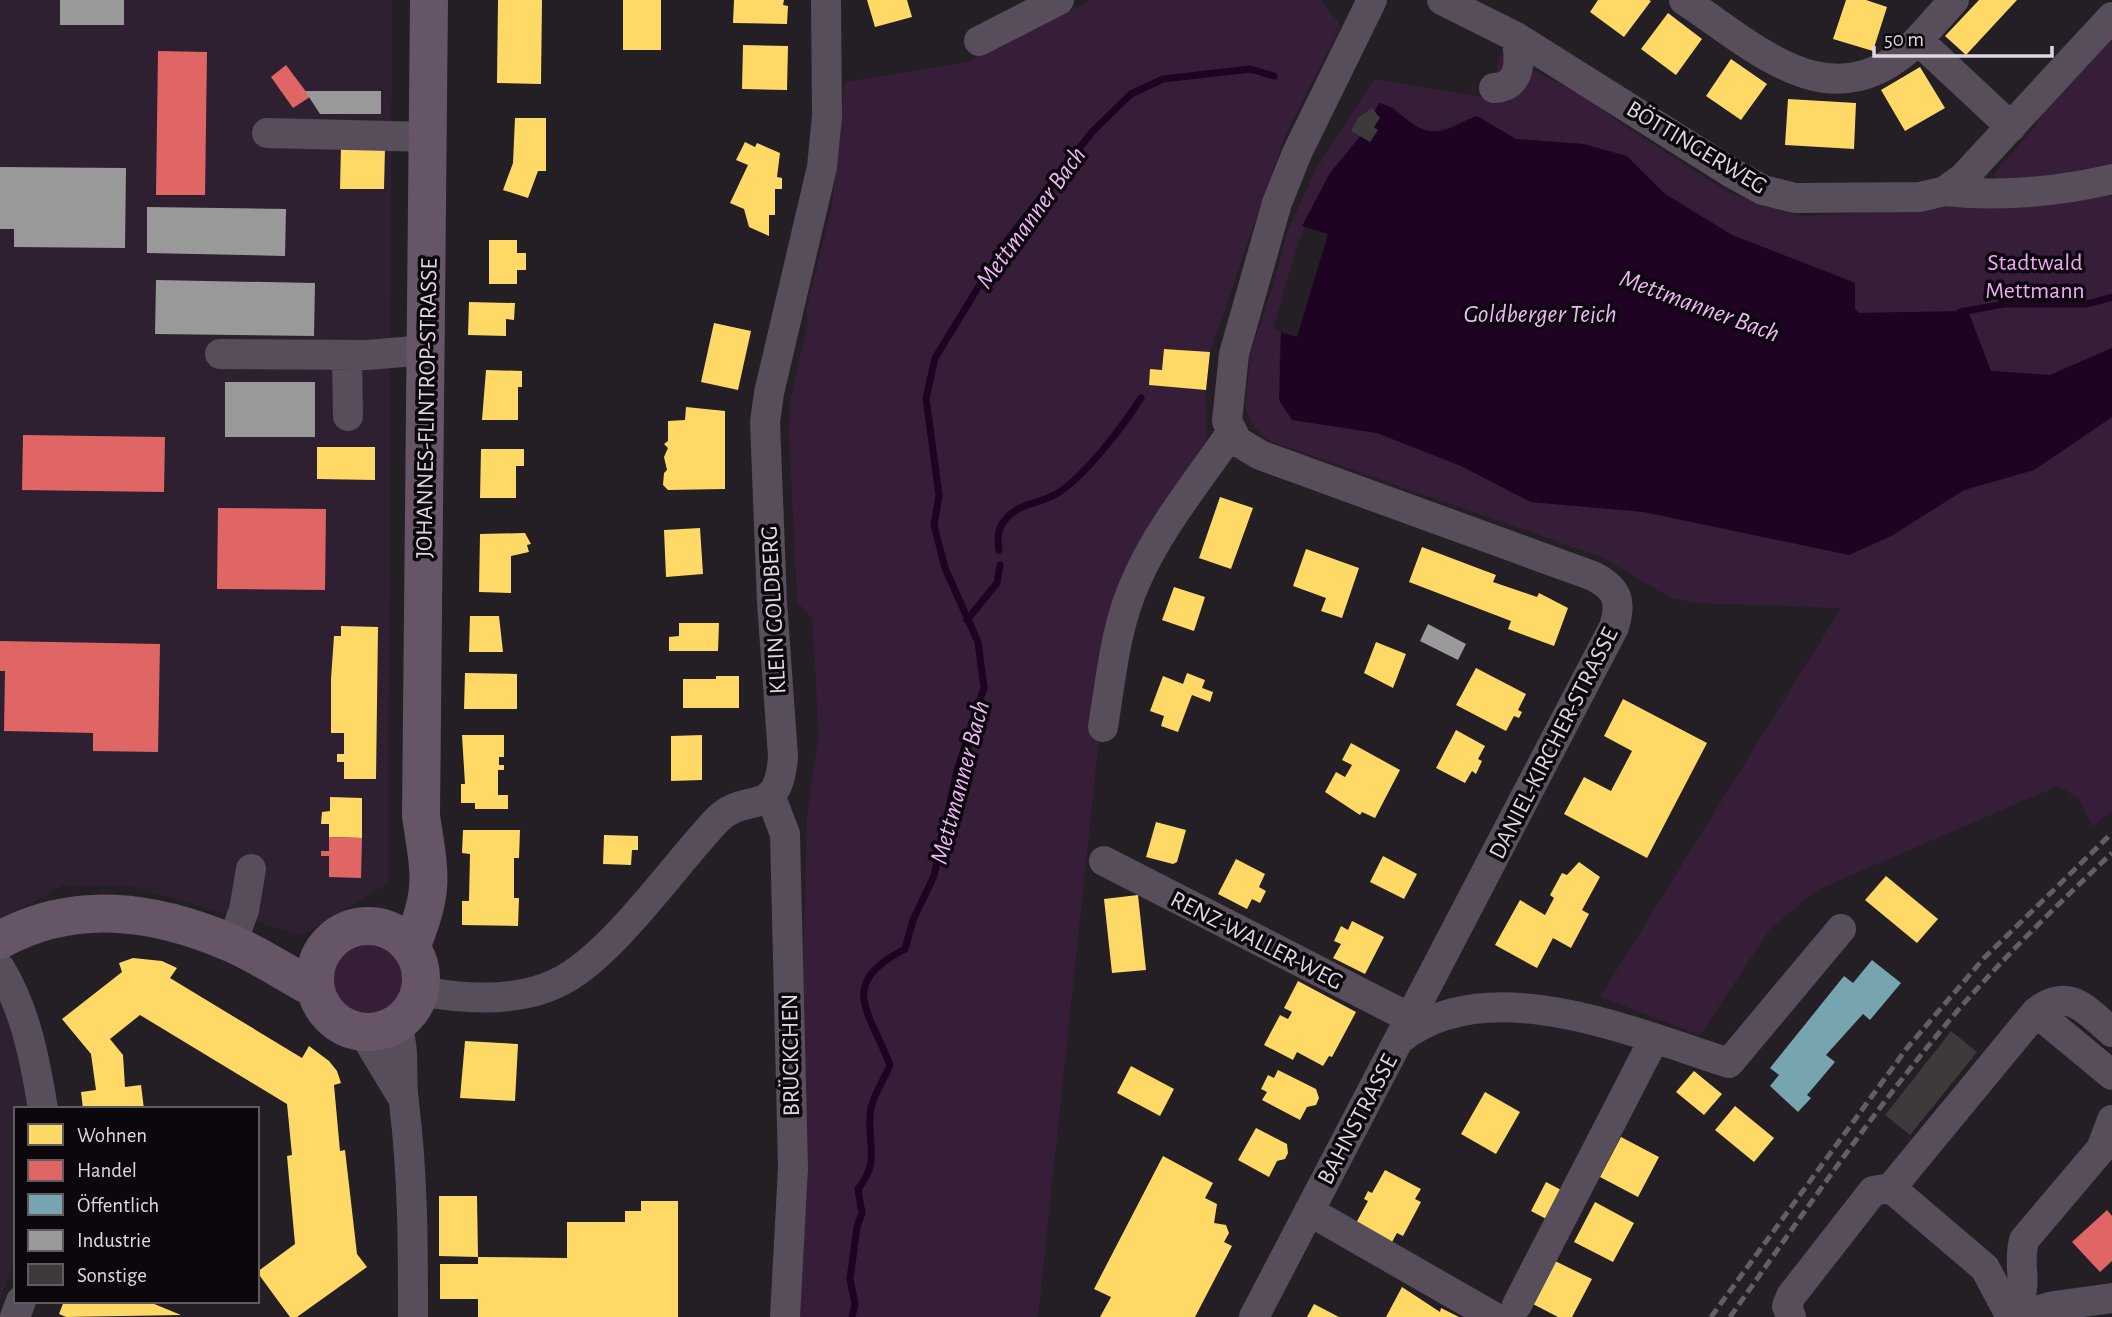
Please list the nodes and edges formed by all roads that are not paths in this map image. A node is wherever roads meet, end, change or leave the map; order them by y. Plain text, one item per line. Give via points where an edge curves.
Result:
1 (429, 0) edge
2 (826, 0) edge
3 (1059, 0) edge
4 (1373, 0) edge
5 (1441, 0) edge
6 (1684, 0) edge
7 (1954, 0) edge
8 (2112, 17) edge
9 (1517, 37) junction
10 (1918, 40) junction
11 (979, 41) dead end
12 (1494, 88) dead end
13 (2011, 127) junction
14 (267, 133) dead end
15 (429, 137) junction
16 (2112, 180) edge
17 (1945, 191) junction
18 (426, 351) junction
19 (219, 354) dead end
20 (347, 355) junction
21 (348, 416) dead end
22 (1231, 433) junction
23 (1103, 727) dead end
24 (770, 795) junction
25 (1104, 861) dead end
26 (251, 869) dead end
27 (1840, 929) dead end
28 (395, 937) junction
29 (0, 940) edge
30 (232, 943) junction
31 (0, 968) edge
32 (318, 971) junction
33 (420, 991) junction
34 (2036, 1012) junction
35 (380, 1028) junction
36 (1404, 1029) junction
37 (2112, 1032) edge
38 (1654, 1039) junction
39 (2112, 1075) edge
40 (43, 1107) edge
41 (2112, 1120) edge
42 (1891, 1188) junction
43 (1309, 1211) junction
44 (2022, 1249) junction
45 (1973, 1257) junction
46 (2096, 1305) edge
47 (1506, 1311) edge
48 (413, 1317) edge
49 (785, 1317) edge
50 (1254, 1317) edge
51 (1791, 1317) edge
52 (2012, 1317) edge

1 - 15 main road, JOHANNES-FLINTROP-STRASSE
2 - 24 street, KLEIN GOLDBERG via 827,116 822,167 765,422 783,756 780,779
3 - 11 street
4 - 22 street via 1277,203 1234,354 1227,406
5 - 9 street, BÖTTINGERWEG
6 - 10 street via 1778,63 1813,78 1871,74
7 - 10 street
8 - 13 street, BÖTTINGERWEG
9 - 12 street via 1517,72 1505,86
9 - 17 street, BÖTTINGERWEG via 1731,173 1779,196 1920,197
10 - 13 street
13 - 17 street, BÖTTINGERWEG via 1964,178
14 - 15 street
15 - 18 main road, JOHANNES-FLINTROP-STRASSE
16 - 17 street via 1993,196
18 - 20 street
18 - 28 main road, JOHANNES-FLINTROP-STRASSE via 421,816 431,881 424,915
19 - 20 street
20 - 21 street
22 - 23 street via 1135,582 1124,615
22 - 36 street, DANIEL-KIRCHER-STRASSE via 1260,455 1593,576 1611,586 1618,597 1614,627
24 - 33 street via 719,817 611,940 559,982 538,990 482,997
24 - 49 street, BRÜCKCHEN via 785,834 793,1168
25 - 36 street, RENZ-WALLER-WEG
26 - 30 street
27 - 38 street, BAHNSTRASSE via 1729,1063
28 - 32 main road via 368,925 347,930 329,942
28 - 33 main road via 421,969
29 - 30 main road via 47,919 109,912 151,916
30 - 32 main road
31 - 40 street via 24,1020
32 - 35 main road via 326,1013 337,1023
33 - 35 main road via 415,1003
34 - 37 street via 2048,1002 2075,1002
34 - 39 street
34 - 42 street
35 - 48 street via 404,1100 414,1193
36 - 38 street, BAHNSTRASSE via 1429,1020 1501,1008 1544,1009
36 - 43 street, BAHNSTRASSE
38 - 47 street, BAHNSTRASSE
41 - 44 street via 2101,1149 2024,1240
42 - 45 street
42 - 51 street via 1874,1191 1798,1286 1787,1306
43 - 47 street, BAHNSTRASSE
43 - 50 street, BAHNSTRASSE
44 - 45 street
44 - 52 street via 2025,1282
45 - 52 street via 1993,1278
46 - 52 street

